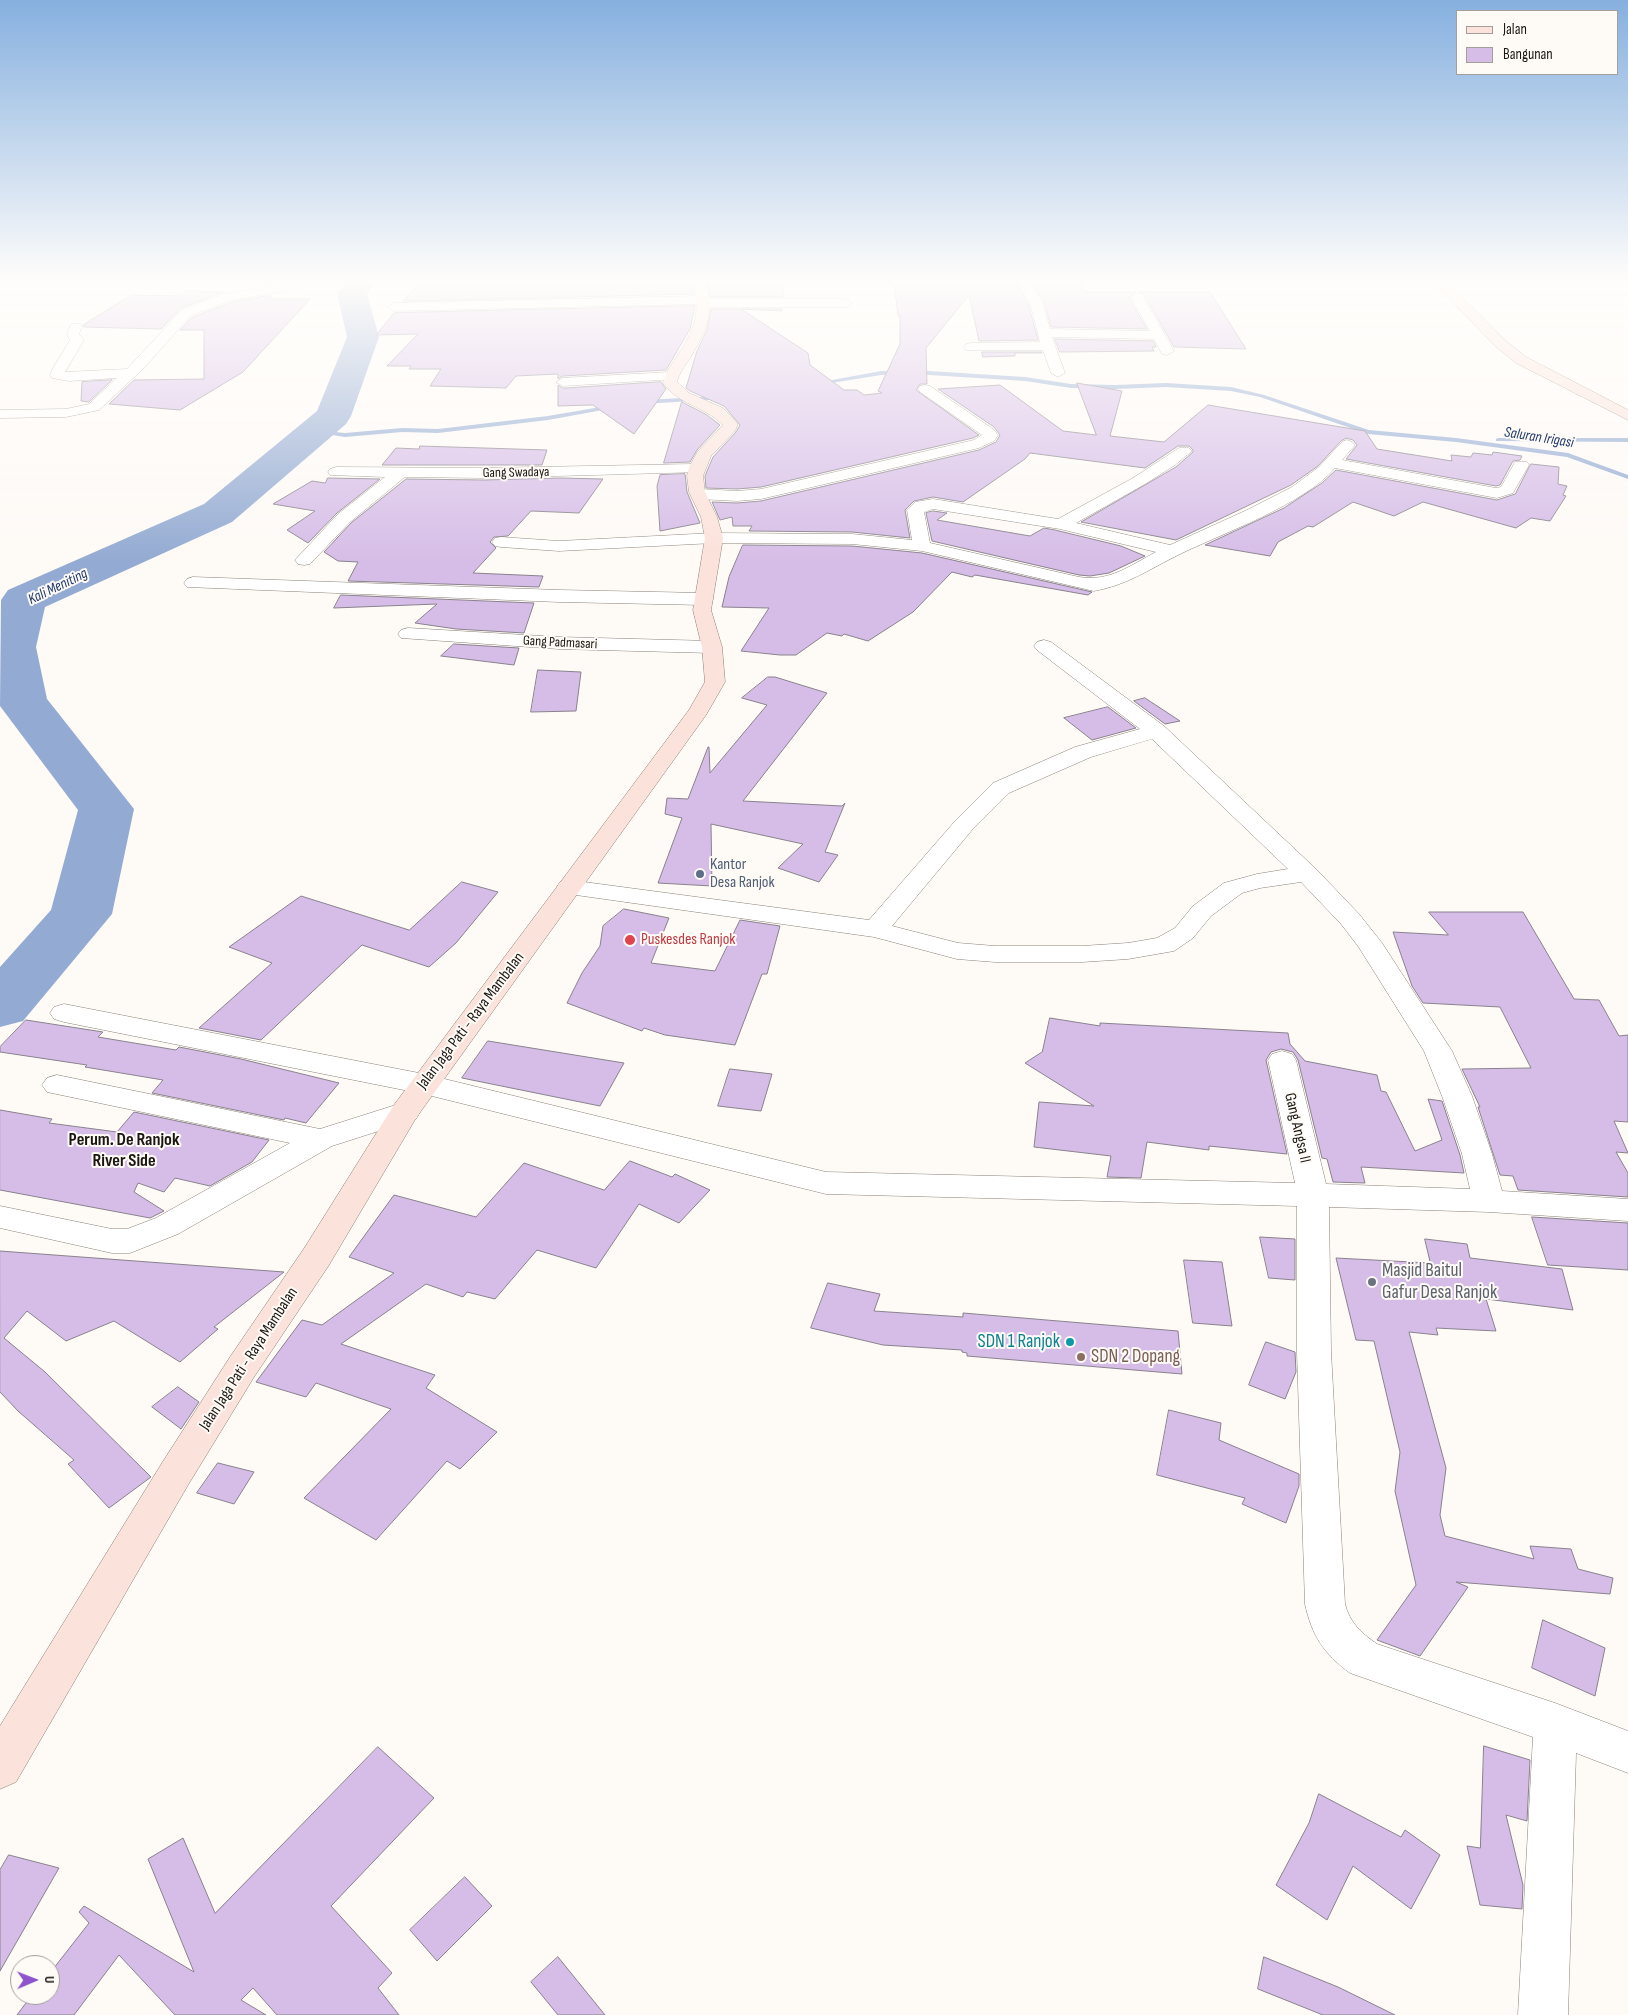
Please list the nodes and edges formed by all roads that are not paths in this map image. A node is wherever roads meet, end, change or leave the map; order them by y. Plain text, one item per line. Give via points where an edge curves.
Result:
1 (57, 374) edge
2 (114, 374) edge
3 (129, 374) edge
4 (1548, 374) edge
5 (671, 376) joint
6 (563, 382) dead end
7 (925, 389) dead end
8 (0, 414) edge
9 (1628, 416) edge
10 (1347, 444) dead end
11 (1184, 451) dead end
12 (1331, 463) junction
13 (1521, 466) dead end
14 (336, 472) dead end
15 (400, 473) junction
16 (697, 482) junction
17 (1060, 524) junction
18 (714, 538) junction
19 (501, 542) dead end
20 (922, 546) junction
21 (1172, 551) junction
22 (304, 560) dead end
23 (193, 583) dead end
24 (704, 599) junction
25 (408, 634) dead end
26 (1044, 646) dead end
27 (712, 647) junction
28 (1156, 731) junction
29 (1307, 874) junction
30 (569, 888) junction
31 (875, 929) junction
32 (64, 1013) dead end
33 (1282, 1060) dead end
34 (424, 1084) junction
35 (57, 1085) dead end
36 (404, 1112) junction
37 (321, 1139) junction
38 (1313, 1195) junction
39 (1490, 1201) junction
40 (1628, 1210) edge
41 (0, 1217) edge
42 (1555, 1724) junction
43 (1628, 1752) edge
44 (0, 1767) edge
45 (1543, 2015) edge

1 - 2 street via 69,377
3 - 8 street via 99,404 90,408 66,413
4 - 9 street
5 - 6 street
5 - 16 street via 670,383 684,396 718,411 730,421 731,426 704,454
7 - 16 street, Gang Swadaya via 988,432 990,438 766,493 736,496
10 - 12 street
11 - 17 street via 1128,488
12 - 13 street via 1498,493 1507,490
12 - 21 street via 1318,477 1298,490
14 - 15 street, Gang Swadaya
15 - 16 street, Gang Swadaya
15 - 22 street via 344,518
16 - 18 street, Jalan Jaga Pati - Raya Mambalan
17 - 20 street via 926,505 915,510
17 - 21 street
18 - 19 street via 566,546
18 - 20 street via 852,539
18 - 24 street, Jalan Jaga Pati - Raya Mambalan
20 - 21 street via 1094,584 1112,582
23 - 24 street
24 - 27 street, Jalan Jaga Pati - Raya Mambalan via 702,610
25 - 27 street, Gang Padmasari via 559,643
26 - 28 street
27 - 30 street, Jalan Jaga Pati - Raya Mambalan via 715,682 699,711
28 - 29 street
28 - 31 street via 1083,752 1000,788
29 - 31 street via 1233,888 1202,911 1184,933 1164,945 1148,949 1082,954 996,954 956,951
29 - 39 street via 1369,943 1438,1051 1457,1096
30 - 31 street
30 - 34 street, Jalan Jaga Pati - Raya Mambalan
32 - 34 street
33 - 38 street, Gang Angsa II
34 - 36 street, Jalan Jaga Pati - Raya Mambalan
34 - 38 street via 826,1183
35 - 37 street
36 - 37 street
36 - 44 street, Jalan Jaga Pati - Raya Mambalan via 317,1256 175,1474
37 - 41 street via 167,1226 130,1241 112,1242
38 - 39 street
38 - 42 street, Gang Angsa II via 1314,1352 1325,1604 1329,1621 1347,1647 1365,1659
39 - 40 street
42 - 43 street, Gang Angsa II
42 - 45 street

